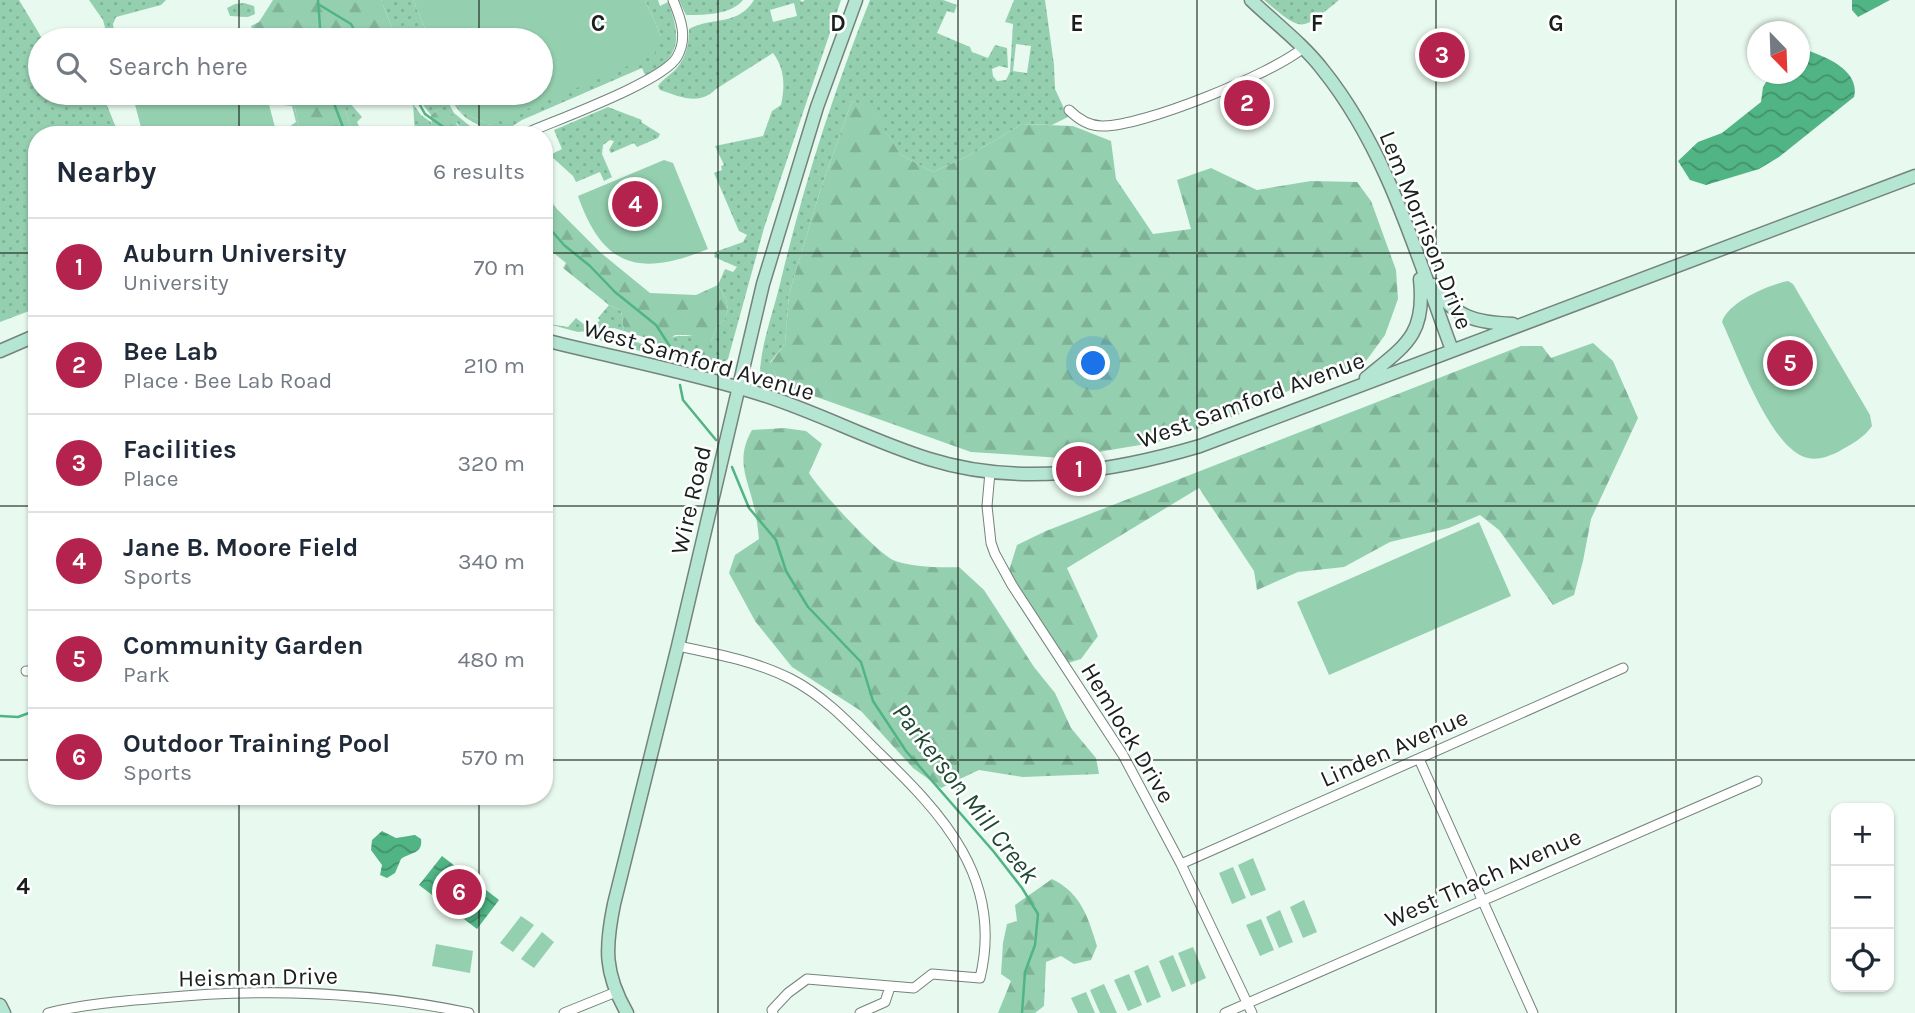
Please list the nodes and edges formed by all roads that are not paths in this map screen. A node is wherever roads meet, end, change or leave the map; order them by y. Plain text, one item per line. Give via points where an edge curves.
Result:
1 (673, 0) edge
2 (856, 0) edge
3 (1251, 0) edge
4 (1303, 48) junction
5 (1069, 110) dead end
6 (542, 126) edge
7 (1915, 176) edge
8 (1420, 265) junction
9 (1520, 324) junction
10 (28, 339) edge
11 (553, 342) edge
12 (1452, 350) junction
13 (0, 351) edge
14 (1358, 385) junction
15 (738, 389) junction
16 (990, 472) junction
17 (678, 646) junction
18 (1623, 668) dead end
19 (1419, 759) junction
20 (1757, 781) dead end
21 (1181, 864) junction
22 (1482, 900) junction
23 (890, 987) junction
24 (616, 992) junction
25 (1247, 1003) junction
26 (0, 1005) edge
27 (4, 1013) edge
28 (48, 1013) edge
29 (469, 1013) edge
30 (564, 1013) edge
31 (627, 1013) edge
32 (773, 1013) edge
33 (860, 1013) edge
34 (1225, 1013) edge
35 (1252, 1013) edge
36 (1533, 1013) edge

1 - 6 street via 682,22 682,42 676,60 665,71
2 - 15 street, Wire Road via 774,242
3 - 4 street, Lem Morrison Drive
4 - 5 street via 1276,66 1123,124 1086,123
4 - 8 street, Lem Morrison Drive via 1364,132 1387,177
7 - 9 street, West Samford Avenue
8 - 9 street via 1442,300 1459,313 1476,320
8 - 12 street, Lem Morrison Drive
8 - 14 street via 1422,313 1415,331 1398,352
9 - 12 street, West Samford Avenue
10 - 13 street
11 - 15 street, West Samford Avenue
12 - 14 street, West Samford Avenue
14 - 16 street, West Samford Avenue via 1200,446 1147,461 1057,474
15 - 16 street, West Samford Avenue via 929,459
15 - 17 street, Wire Road
16 - 21 street, Hemlock Drive via 988,506 995,554 1123,755
17 - 23 street via 759,666 819,697 912,784 960,845 985,909 980,978 932,974 914,988
17 - 24 street, Wire Road via 611,921 607,961
18 - 19 street, Linden Avenue
19 - 21 street, Linden Avenue
19 - 22 street
20 - 22 street, West Thach Avenue
21 - 25 street, Hemlock Drive
22 - 25 street, West Thach Avenue
22 - 36 street
23 - 32 street via 807,979 788,993
23 - 33 street via 885,1002
24 - 30 street
24 - 31 street, Wire Road
25 - 34 street, West Thach Avenue
25 - 35 street, Hemlock Drive
26 - 27 street
28 - 29 street, Heisman Drive via 205,994 291,991

